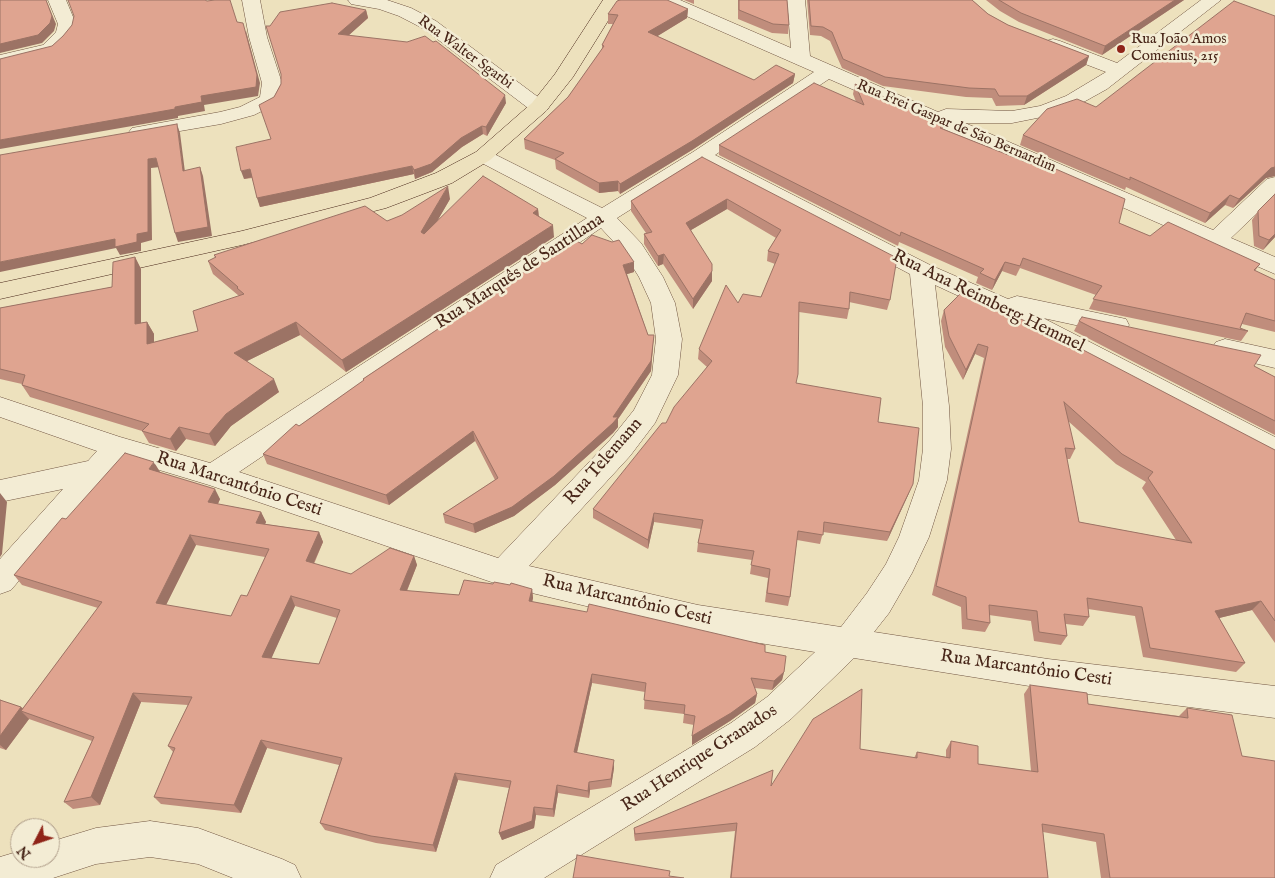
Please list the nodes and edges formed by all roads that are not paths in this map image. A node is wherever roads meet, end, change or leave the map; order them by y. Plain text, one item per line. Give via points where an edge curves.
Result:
1 (57, 0) edge
2 (252, 0) edge
3 (357, 0) edge
4 (612, 0) edge
5 (665, 0) edge
6 (796, 0) edge
7 (1212, 0) edge
8 (1035, 37) edge
9 (0, 60) edge
10 (801, 60) junction
11 (1119, 70) junction
12 (828, 71) junction
13 (539, 107) junction
14 (925, 113) junction
15 (118, 136) edge
16 (483, 156) junction
17 (700, 156) junction
18 (1275, 184) edge
19 (603, 217) junction
20 (1216, 240) junction
21 (1275, 266) edge
22 (922, 270) junction
23 (0, 291) edge
24 (985, 298) junction
25 (1140, 330) edge
26 (1207, 344) edge
27 (1275, 358) edge
28 (0, 407) edge
29 (117, 447) junction
30 (1275, 450) edge
31 (95, 472) junction
32 (213, 475) junction
33 (0, 490) edge
34 (503, 573) junction
35 (0, 581) edge
36 (849, 641) junction
37 (1275, 702) edge
38 (0, 876) edge
39 (280, 878) edge
40 (509, 878) edge

1 - 9 street via 67,24 60,39 49,49
2 - 15 street via 258,37 272,83 269,100 247,111 221,118
3 - 13 street, Rua Walter Sgarbi via 382,4 430,25
4 - 13 main road via 563,77
5 - 10 street, Rua Frei Gaspar de São Bernardim
6 - 10 street
7 - 11 street
8 - 11 street
10 - 12 street, Rua Frei Gaspar de São Bernardim
11 - 14 street via 1073,100 1045,111 1012,117 965,118
12 - 14 street, Rua Frei Gaspar de São Bernardim
12 - 17 street, Rua Marquês de Santillana
13 - 16 main road
14 - 20 street, Rua Frei Gaspar de São Bernardim
16 - 19 street, Rua Telemann
16 - 23 main road via 444,178 378,203 242,238
17 - 19 street, Rua Marquês de Santillana
17 - 22 street, Rua Ana Reimberg Hemmel
18 - 20 street
19 - 32 street, Rua Marquês de Santillana
19 - 34 street, Rua Telemann via 633,248 663,303 669,339 665,374 645,416 620,448
20 - 21 street, Rua Frei Gaspar de São Bernardim
22 - 24 street, Rua Ana Reimberg Hemmel
22 - 36 street, Rua Henrique Granados via 936,406 937,449 933,480 914,537 897,573
24 - 25 street
24 - 30 street, Rua Ana Reimberg Hemmel
26 - 27 street
28 - 29 street, Rua Marcantônio Cesti
29 - 31 street
29 - 32 street, Rua Marcantônio Cesti
31 - 33 street
31 - 35 street
32 - 34 street, Rua Marcantônio Cesti
34 - 36 street, Rua Marcantônio Cesti via 698,619
36 - 37 street, Rua Marcantônio Cesti via 1048,674
36 - 40 street, Rua Henrique Granados via 779,708 742,735
38 - 39 street via 96,846 150,839 198,846

